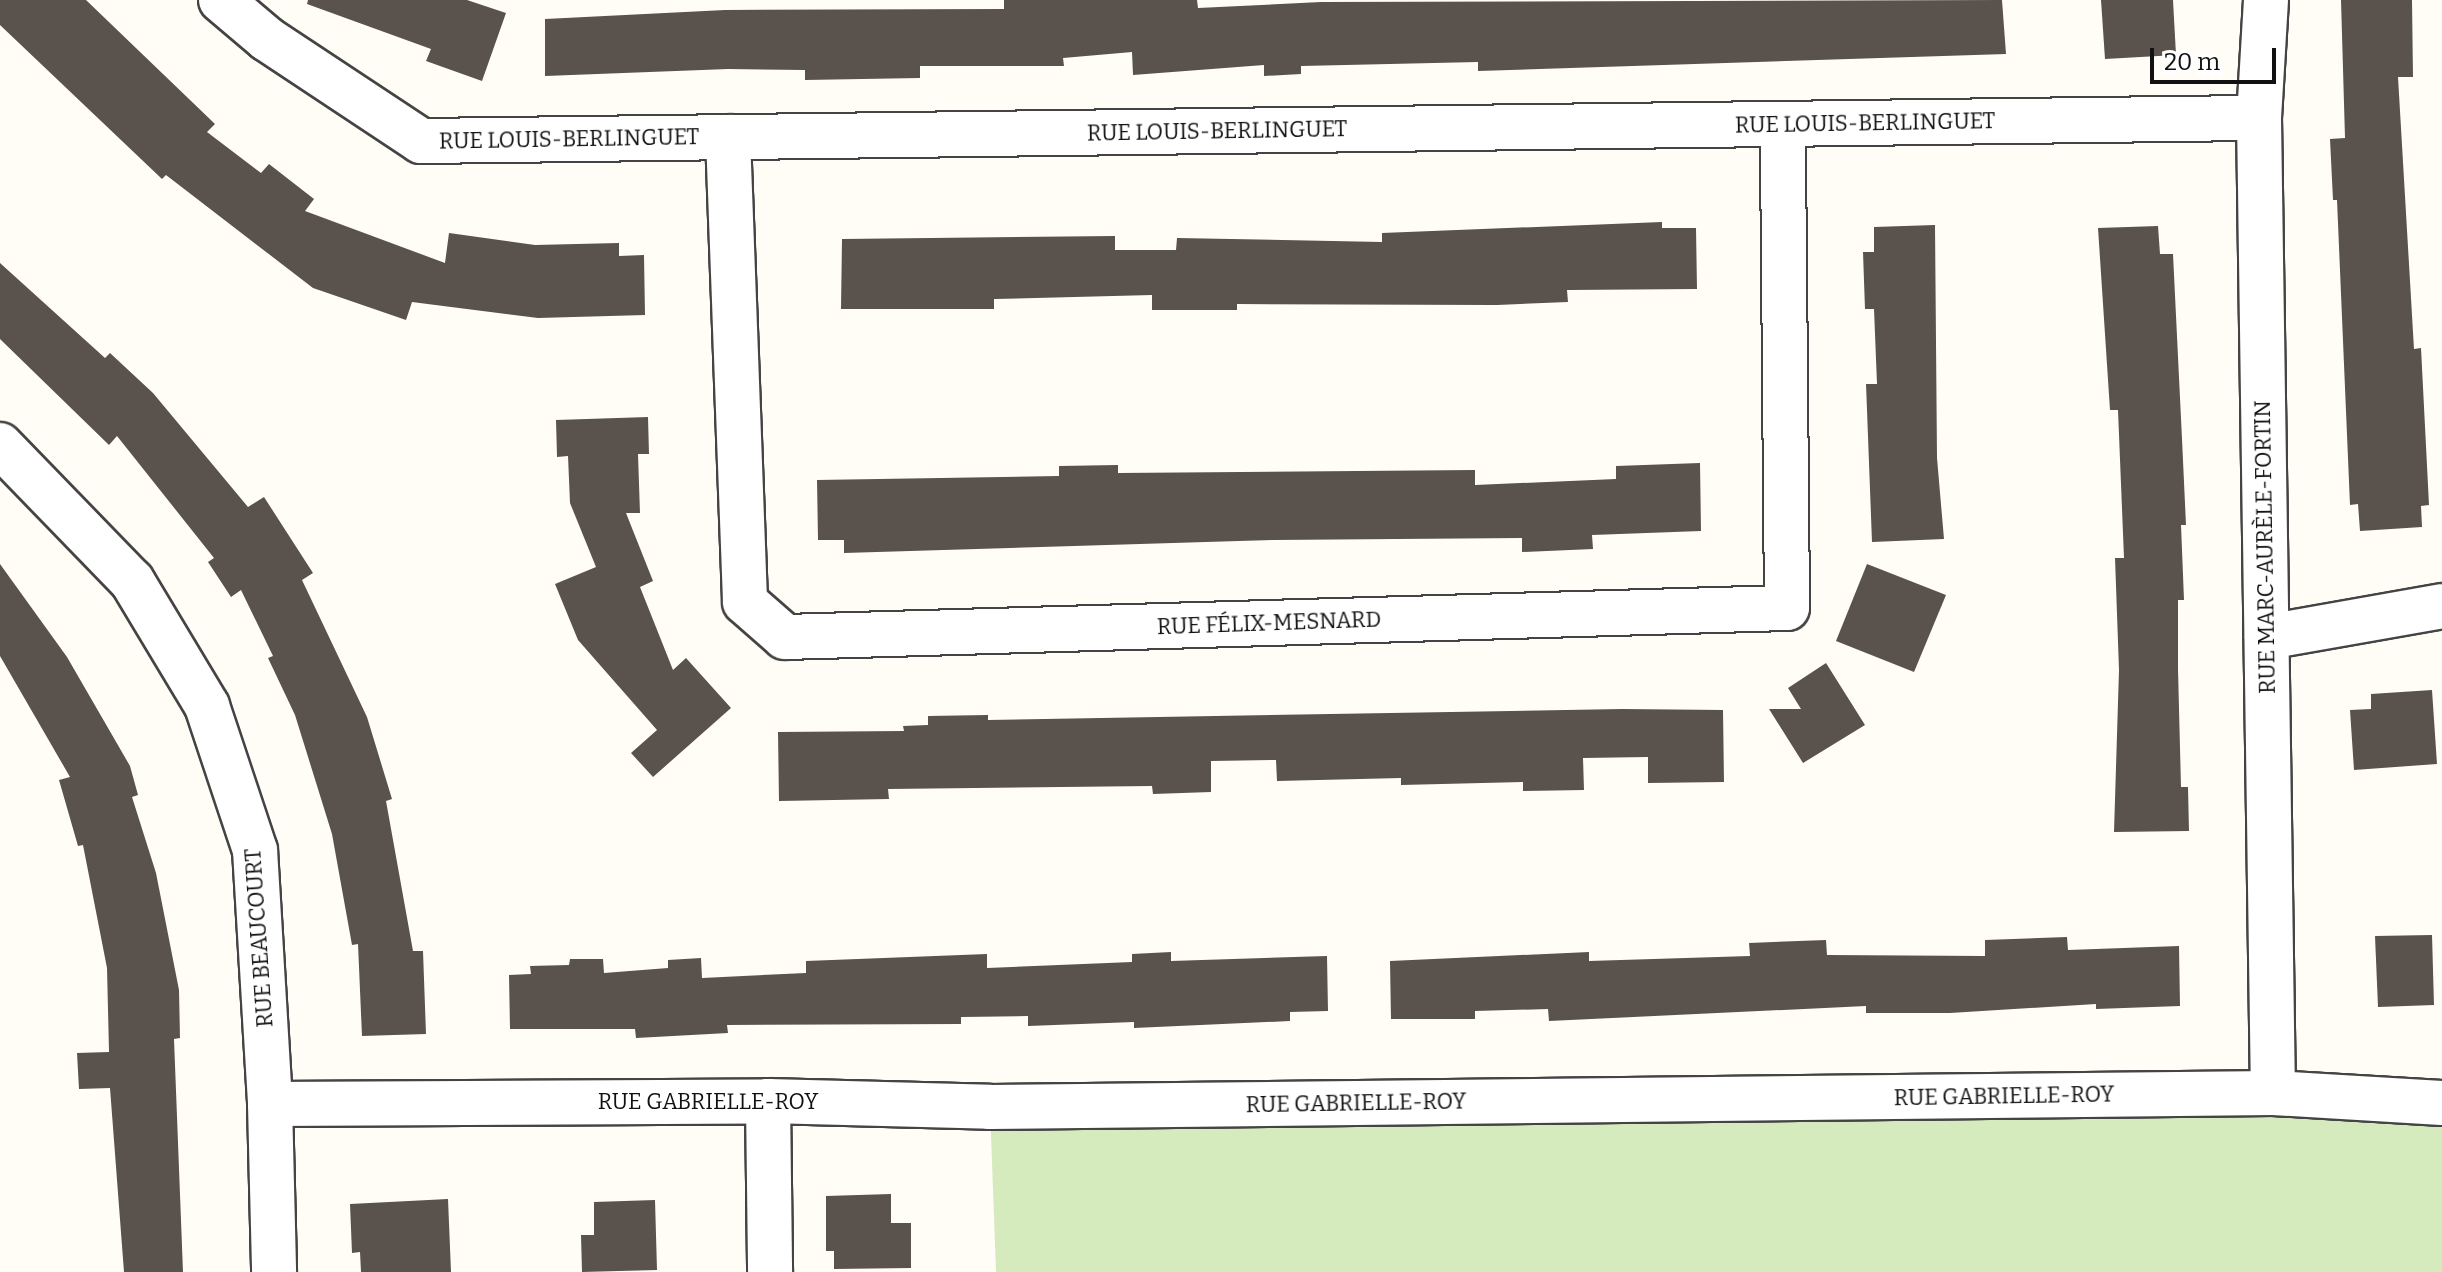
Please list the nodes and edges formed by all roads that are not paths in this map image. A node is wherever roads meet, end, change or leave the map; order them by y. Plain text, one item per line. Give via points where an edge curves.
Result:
1 (221, 0) edge
2 (2266, 0) edge
3 (2259, 118) junction
4 (1783, 124) junction
5 (728, 137) junction
6 (0, 445) edge
7 (2442, 606) edge
8 (2267, 637) junction
9 (2273, 1093) junction
10 (768, 1101) junction
11 (2442, 1103) edge
12 (270, 1104) junction
13 (274, 1272) edge
14 (770, 1272) edge

1 - 5 street, RUE LOUIS-BERLINGUET via 267,39 421,141
2 - 3 street, RUE MARC-AURÈLE-FORTIN
3 - 4 street, RUE LOUIS-BERLINGUET
3 - 8 street, RUE MARC-AURÈLE-FORTIN
4 - 5 street, RUE LOUIS-BERLINGUET
4 - 5 street, RUE FÉLIX-MESNARD via 1787,608 785,637 745,602
6 - 12 street, RUE BEAUCOURT via 132,581 207,706 255,850
7 - 8 street
8 - 9 street, RUE MARC-AURÈLE-FORTIN
9 - 10 street, RUE GABRIELLE-ROY via 990,1107
9 - 11 street, RUE GABRIELLE-ROY
10 - 12 street, RUE GABRIELLE-ROY
10 - 14 street
12 - 13 street, RUE BEAUCOURT

